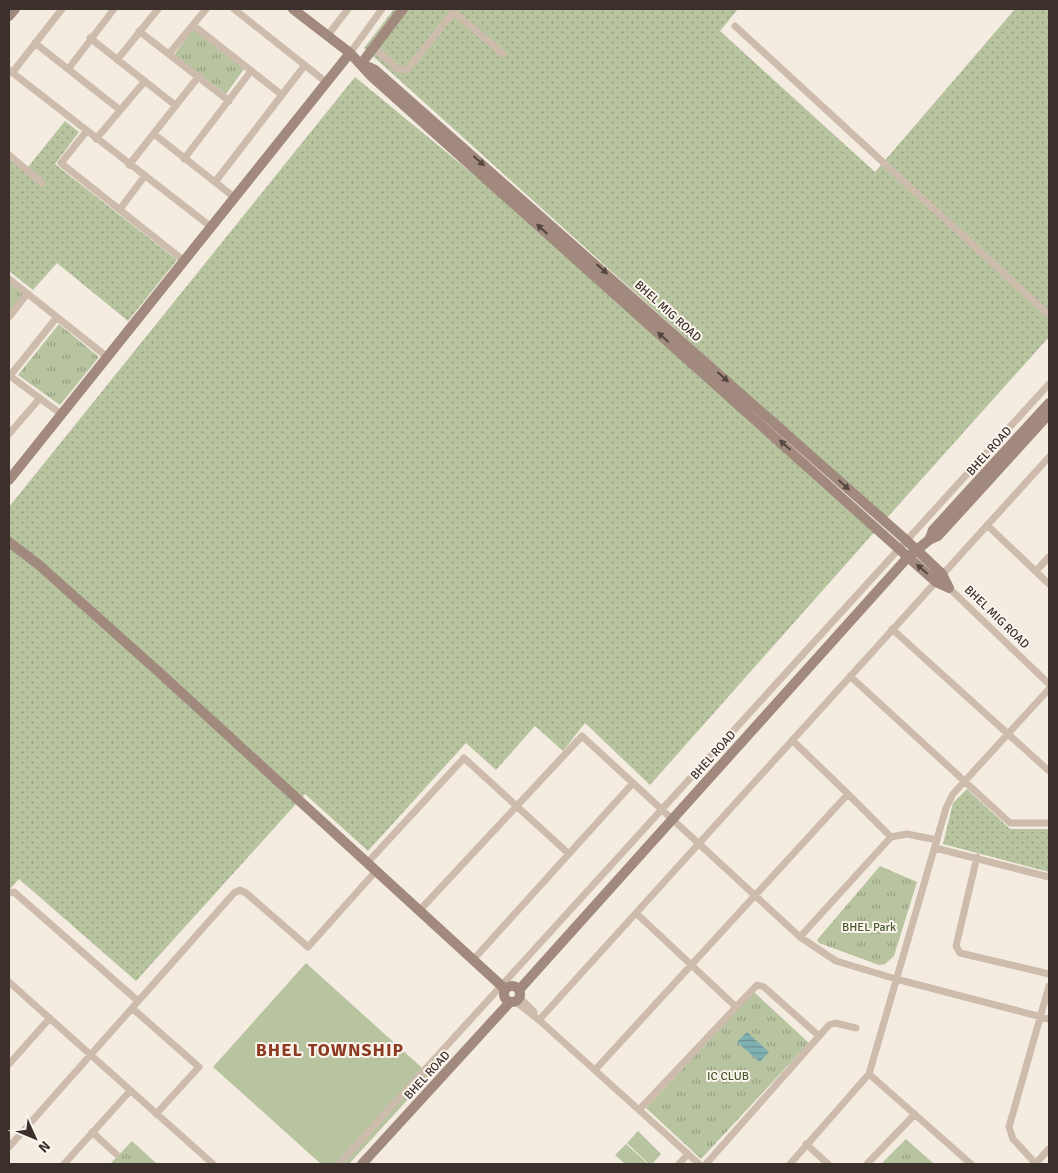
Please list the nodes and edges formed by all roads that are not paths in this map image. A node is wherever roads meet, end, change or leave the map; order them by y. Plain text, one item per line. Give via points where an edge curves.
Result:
1 (15, 9) edge
2 (62, 9) edge
3 (114, 9) edge
4 (158, 9) edge
5 (206, 9) edge
6 (234, 9) edge
7 (348, 9) edge
8 (382, 9) edge
9 (404, 9) edge
10 (296, 10) edge
11 (455, 10) edge
12 (9, 16) edge
13 (192, 25) junction
14 (735, 26) dead end
15 (140, 31) junction
16 (328, 35) junction
17 (90, 38) junction
18 (35, 43) junction
19 (374, 48) junction
20 (350, 52) junction
21 (169, 54) junction
22 (503, 54) dead end
23 (117, 60) junction
24 (361, 64) junction
25 (305, 66) junction
26 (68, 68) junction
27 (251, 71) junction
28 (10, 72) edge
29 (199, 76) junction
30 (145, 81) junction
31 (326, 82) junction
32 (282, 95) junction
33 (229, 101) junction
34 (176, 105) junction
35 (120, 110) junction
36 (86, 132) junction
37 (154, 134) junction
38 (96, 139) junction
39 (9, 155) edge
40 (184, 158) junction
41 (129, 165) junction
42 (144, 177) junction
43 (215, 182) junction
44 (42, 183) dead end
45 (234, 197) junction
46 (120, 210) junction
47 (210, 226) junction
48 (183, 260) junction
49 (9, 279) edge
50 (28, 294) junction
51 (1049, 316) edge
52 (9, 317) edge
53 (57, 317) junction
54 (106, 356) junction
55 (9, 377) edge
56 (1049, 384) edge
57 (40, 398) junction
58 (1049, 403) edge
59 (61, 414) junction
60 (1049, 414) edge
61 (9, 434) edge
62 (1049, 457) edge
63 (9, 480) edge
64 (987, 525) junction
65 (929, 540) junction
66 (9, 542) edge
67 (903, 544) junction
68 (916, 550) junction
69 (1049, 557) edge
70 (908, 558) junction
71 (1036, 571) junction
72 (939, 578) junction
73 (1049, 584) edge
74 (949, 588) joint
75 (892, 629) junction
76 (850, 676) junction
77 (1049, 684) edge
78 (1049, 689) edge
79 (1008, 735) junction
80 (792, 740) junction
81 (1049, 771) edge
82 (964, 781) junction
83 (633, 783) junction
84 (848, 794) junction
85 (517, 806) junction
86 (661, 809) junction
87 (672, 819) junction
88 (1049, 822) edge
89 (891, 837) junction
90 (698, 844) junction
91 (936, 844) junction
92 (570, 854) junction
93 (977, 857) junction
94 (367, 863) junction
95 (376, 871) junction
96 (1049, 877) edge
97 (9, 893) edge
98 (756, 896) junction
99 (419, 911) junction
100 (636, 913) junction
101 (800, 937) junction
102 (474, 960) junction
103 (692, 965) junction
104 (1049, 974) edge
105 (896, 979) junction
106 (9, 982) edge
107 (1049, 986) edge
108 (503, 987) junction
109 (516, 998) junction
110 (138, 1001) junction
111 (735, 1006) junction
112 (132, 1008) junction
113 (1040, 1016) junction
114 (50, 1018) junction
115 (1049, 1019) edge
116 (539, 1020) junction
117 (856, 1028) dead end
118 (819, 1036) junction
119 (90, 1055) junction
120 (9, 1063) edge
121 (595, 1070) junction
122 (869, 1074) junction
123 (130, 1091) junction
124 (639, 1110) junction
125 (156, 1114) junction
126 (915, 1114) junction
127 (92, 1132) junction
128 (806, 1144) junction
129 (9, 1148) edge
130 (1049, 1149) edge
131 (116, 1154) dead end
132 (688, 1154) junction
133 (64, 1164) edge
134 (213, 1164) edge
135 (339, 1164) edge
136 (362, 1164) edge
137 (679, 1164) edge
138 (699, 1164) edge
139 (706, 1164) edge
140 (790, 1164) edge
141 (828, 1164) edge
142 (867, 1164) edge
143 (971, 1164) edge
144 (1035, 1164) edge

1 - 12 street
2 - 18 street
3 - 17 street
4 - 15 street
5 - 13 street
6 - 25 street
7 - 16 street
8 - 20 street
9 - 19 street
10 - 16 street, BHEL MIG ROAD
11 - 19 street via 407,70 398,69
11 - 22 street
13 - 21 street
13 - 27 street
14 - 51 street
15 - 21 street
15 - 23 street
16 - 20 street, BHEL MIG ROAD
17 - 23 street
17 - 26 street
18 - 26 street
18 - 28 street
19 - 24 street
20 - 24 street, BHEL MIG ROAD
20 - 31 street
21 - 29 street
23 - 30 street
24 - 67 street, BHEL MIG ROAD via 421,121
25 - 31 street
25 - 32 street
26 - 35 street
27 - 32 street
27 - 33 street
28 - 36 street
29 - 33 street
29 - 34 street
30 - 34 street
30 - 35 street
31 - 45 street
32 - 43 street
33 - 40 street
34 - 37 street
35 - 38 street
36 - 38 street
36 - 46 street via 61,162
37 - 40 street
37 - 41 street
38 - 41 street
39 - 44 street
40 - 43 street
41 - 42 street
42 - 46 street
42 - 47 street
43 - 45 street
45 - 47 street
46 - 48 street
47 - 48 street
48 - 54 street
49 - 50 street
50 - 52 street
50 - 53 street
53 - 54 street
53 - 55 street
54 - 59 street
55 - 57 street
56 - 67 street
57 - 59 street
57 - 61 street
58 - 65 street, BHEL ROAD via 933,530
59 - 63 street
60 - 65 street, BHEL ROAD via 938,536
62 - 64 street
64 - 71 street
64 - 72 street
65 - 68 street, BHEL ROAD
66 - 94 street via 160,672
67 - 68 street, BHEL MIG ROAD
67 - 70 street, BHEL MIG ROAD
67 - 86 street
68 - 70 street, BHEL ROAD
68 - 72 street, BHEL MIG ROAD
69 - 71 street
72 -> 70 street, BHEL MIG ROAD
70 - 87 street, BHEL ROAD
71 - 73 street
72 - 74 street, BHEL MIG ROAD
72 - 75 street
74 - 77 street, BHEL MIG ROAD
75 - 76 street
75 - 79 street
76 - 80 street
76 - 82 street
78 - 79 street
79 - 81 street
79 - 82 street
80 - 84 street
80 - 90 street
82 - 88 street via 1010,823
82 - 91 street via 946,808
83 - 85 street via 582,736
83 - 86 street
83 - 92 street
84 - 89 street
84 - 98 street
85 - 92 street
85 - 94 street via 464,758
85 - 99 street
86 - 87 street
86 - 108 street
87 - 90 street
87 - 109 street, BHEL ROAD
89 - 91 street via 907,834
89 - 101 street
90 - 98 street
90 - 100 street
91 - 93 street
91 - 105 street
92 - 102 street
93 - 96 street
93 - 104 street via 957,950
94 - 95 street
95 - 99 street
95 - 110 street via 308,947 246,893 240,890 234,893
97 - 110 street via 14,892
98 - 101 street
98 - 103 street
99 - 102 street
100 - 103 street
100 - 116 street
101 - 105 street via 836,960
102 - 108 street
103 - 111 street
103 - 121 street
105 - 113 street
105 - 122 street
106 - 114 street
107 - 113 street
108 - 109 street via 504,997
108 - 135 street
109 - 116 street
109 - 136 street, BHEL ROAD
110 - 112 street
111 - 118 street via 757,985 764,987
111 - 124 street
112 - 119 street
112 - 125 street via 200,1067
113 - 115 street
113 - 144 street via 1009,1128 1013,1140
114 - 119 street
114 - 120 street
116 - 121 street
117 - 118 street via 832,1023
118 - 139 street
119 - 123 street
119 - 129 street
121 - 124 street
122 - 126 street
122 - 128 street
123 - 125 street
123 - 127 street
124 - 132 street
125 - 134 street
126 - 142 street
126 - 143 street
127 - 131 street
127 - 133 street
128 - 140 street
128 - 141 street
130 - 144 street
132 - 137 street
132 - 138 street

